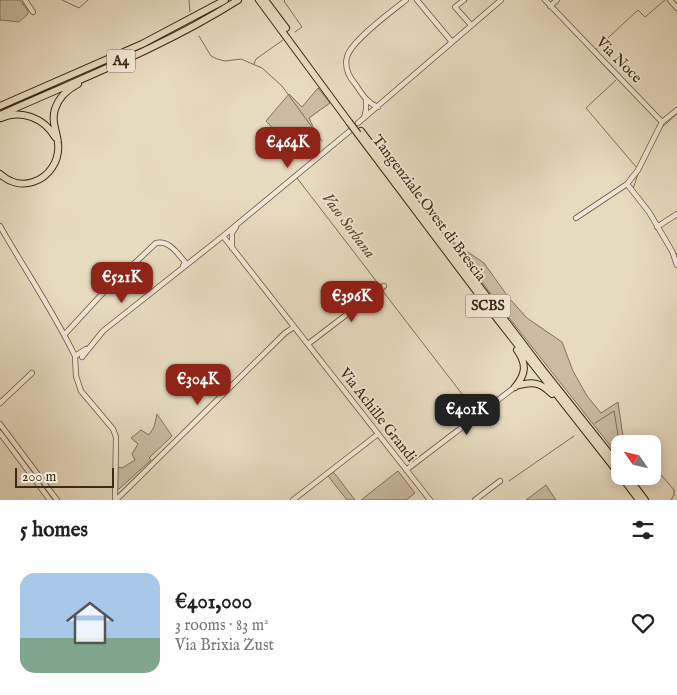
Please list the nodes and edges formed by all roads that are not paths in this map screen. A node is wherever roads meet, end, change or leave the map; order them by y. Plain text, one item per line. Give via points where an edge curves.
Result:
1 (25, 0) edge
2 (225, 0) edge
3 (238, 0) edge
4 (259, 0) edge
5 (265, 0) edge
6 (406, 0) edge
7 (417, 0) edge
8 (464, 0) edge
9 (501, 0) edge
10 (545, 0) edge
11 (557, 0) edge
12 (670, 0) edge
13 (550, 6) junction
14 (677, 8) edge
15 (34, 12) dead end
16 (471, 25) junction
17 (452, 42) junction
18 (97, 62) junction
19 (100, 70) junction
20 (366, 100) junction
21 (0, 101) edge
22 (0, 106) edge
23 (378, 107) junction
24 (677, 110) edge
25 (0, 115) edge
26 (0, 119) edge
27 (355, 122) junction
28 (662, 122) junction
29 (351, 130) dead end
30 (359, 132) junction
31 (59, 144) junction
32 (0, 174) edge
33 (627, 184) junction
34 (677, 214) edge
35 (576, 218) dead end
36 (238, 223) junction
37 (0, 226) edge
38 (657, 226) junction
39 (224, 234) junction
40 (231, 240) junction
41 (211, 245) junction
42 (232, 248) junction
43 (184, 264) junction
44 (677, 265) edge
45 (384, 286) dead end
46 (495, 316) junction
47 (294, 327) junction
48 (65, 334) junction
49 (308, 344) junction
50 (78, 357) junction
51 (32, 373) dead end
52 (515, 387) junction
53 (0, 403) edge
54 (574, 417) junction
55 (0, 424) edge
56 (0, 433) edge
57 (378, 434) junction
58 (611, 456) edge
59 (611, 464) edge
60 (406, 470) junction
61 (500, 481) dead end
62 (627, 485) edge
63 (634, 485) edge
64 (50, 500) edge
65 (57, 500) edge
66 (115, 500) edge
67 (293, 500) edge
68 (430, 500) edge
69 (475, 500) edge
70 (639, 500) edge
71 (646, 500) edge

1 - 15 street
2 - 18 highway, A4 via 142,44
3 - 19 highway, A4 via 185,31
4 - 27 highway, Tangenziale Ovest di Brescia / SCBS
5 - 27 highway, Tangenziale Ovest di Brescia / SCBS
6 - 20 street via 355,43 346,57 349,76
7 - 17 street
8 - 16 street via 455,7
9 - 16 street
10 - 13 street, Via Noce
11 - 13 street
12 - 14 street
13 - 28 street, Via Noce
16 - 17 street
17 - 23 street
18 - 21 highway
18 - 22 highway, A4
19 - 25 highway, A4
19 - 31 highway via 67,91 60,100 54,118
20 - 23 street
20 - 27 street via 366,110
23 - 27 street
24 - 28 street
26 - 31 highway via 20,114 35,118 51,131
27 - 30 highway, Tangenziale Ovest di Brescia / SCBS
28 - 33 street via 638,170
29 - 36 street
30 - 46 highway, Tangenziale Ovest di Brescia / SCBS
30 - 58 highway, Tangenziale Ovest di Brescia / SCBS
31 - 32 highway via 54,166 39,179 22,184
33 - 35 street
33 - 38 street
34 - 38 street
36 - 39 street
36 - 40 street
37 - 48 street
38 - 44 street
39 - 40 street
39 - 41 street
39 - 42 street, Via Achille Grandi
40 - 42 street
41 - 42 street via 218,242
41 - 43 street
42 - 47 street, Via Achille Grandi
43 - 48 street via 168,245 156,242
43 - 50 street via 103,331
45 - 49 street
46 - 52 highway via 525,365 524,375
46 - 54 highway, Tangenziale Ovest di Brescia / SCBS
47 - 49 street, Via Achille Grandi
47 - 66 street
48 - 50 street
49 - 57 street, Via Achille Grandi
50 - 66 street via 75,371 82,391 116,437
51 - 53 street
52 - 54 highway via 530,382 540,384
52 - 60 street
54 - 59 highway, Tangenziale Ovest di Brescia / SCBS
55 - 65 street
56 - 64 street
57 - 60 street, Via Achille Grandi
57 - 67 street
60 - 68 street, Via Achille Grandi
61 - 69 street
62 - 70 highway, Tangenziale Ovest di Brescia / SCBS
63 - 71 highway

